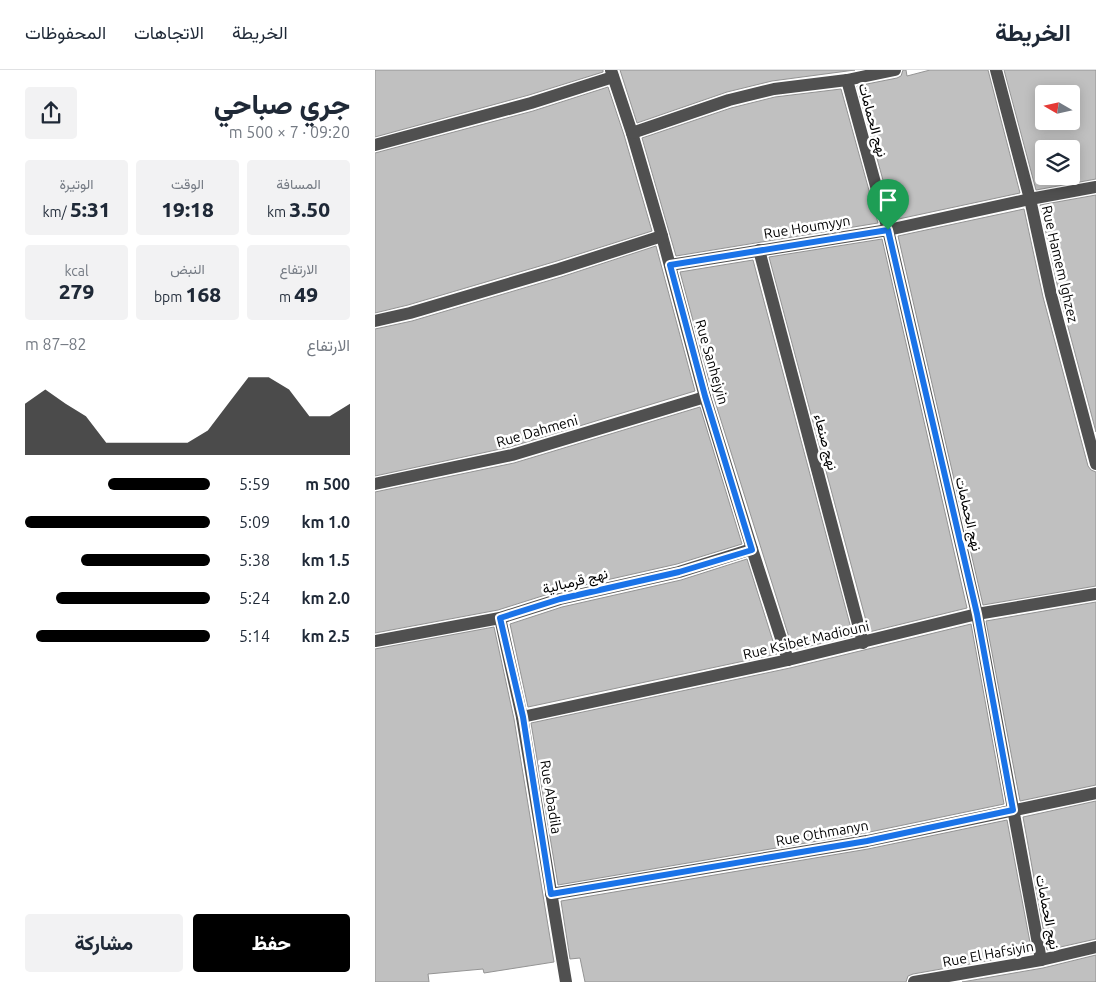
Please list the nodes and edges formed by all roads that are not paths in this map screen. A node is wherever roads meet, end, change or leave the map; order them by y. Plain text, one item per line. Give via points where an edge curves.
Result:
1 (895, 70) edge
2 (996, 70) edge
3 (612, 74) edge
4 (847, 80) junction
5 (632, 133) junction
6 (375, 145) edge
7 (1096, 187) edge
8 (1030, 198) junction
9 (888, 230) junction
10 (662, 236) junction
11 (759, 250) junction
12 (670, 265) junction
13 (375, 321) edge
14 (705, 396) junction
15 (1096, 464) edge
16 (375, 484) edge
17 (752, 550) junction
18 (1096, 594) edge
19 (977, 614) junction
20 (500, 618) junction
21 (375, 641) edge
22 (863, 643) junction
23 (788, 660) junction
24 (523, 717) junction
25 (1096, 793) edge
26 (1013, 810) junction
27 (551, 894) junction
28 (1096, 947) edge
29 (1041, 960) junction
30 (566, 982) edge
31 (914, 982) edge

1 - 4 street
2 - 8 street, Rue Hamem lghzez
3 - 5 street, Rue Sanhejyin
3 - 6 street via 531,103
4 - 5 street via 774,89 729,100
4 - 9 street, نهج الحمامات
5 - 10 street, Rue Sanhejyin
7 - 8 street, Rue Houmyyn
8 - 9 street, Rue Houmyyn
8 - 15 street, Rue Hamem lghzez via 1051,295
9 - 11 street, Rue Houmyyn
9 - 19 street, نهج الحمامات
10 - 12 street, Rue Sanhejyin
10 - 13 street
11 - 12 street, Rue Houmyyn
11 - 22 street, نهج صنعاء
12 - 14 street, Rue Sanhejyin
14 - 16 street, Rue Dahmeni via 512,455
14 - 17 street, Rue Sanhejyin
17 - 20 street, نهج قرمبالية via 679,572 560,599
17 - 23 street, Rue Sanhejyin
18 - 19 street, Rue Ksibet Madiouni
19 - 22 street, Rue Ksibet Madiouni
19 - 26 street, نهج الحمامات
20 - 21 street, نهج قرمبالية
20 - 24 street, Rue Abadila
22 - 23 street, Rue Ksibet Madiouni
23 - 24 street, Rue Ksibet Madiouni
24 - 27 street, Rue Abadila
25 - 26 street, Rue Othmanyn
26 - 27 street, Rue Othmanyn via 867,841
26 - 29 street, نهج الحمامات
27 - 30 street, Rue Abadila
28 - 29 street, Rue El Hafsiyin
29 - 31 street, Rue El Hafsiyin

